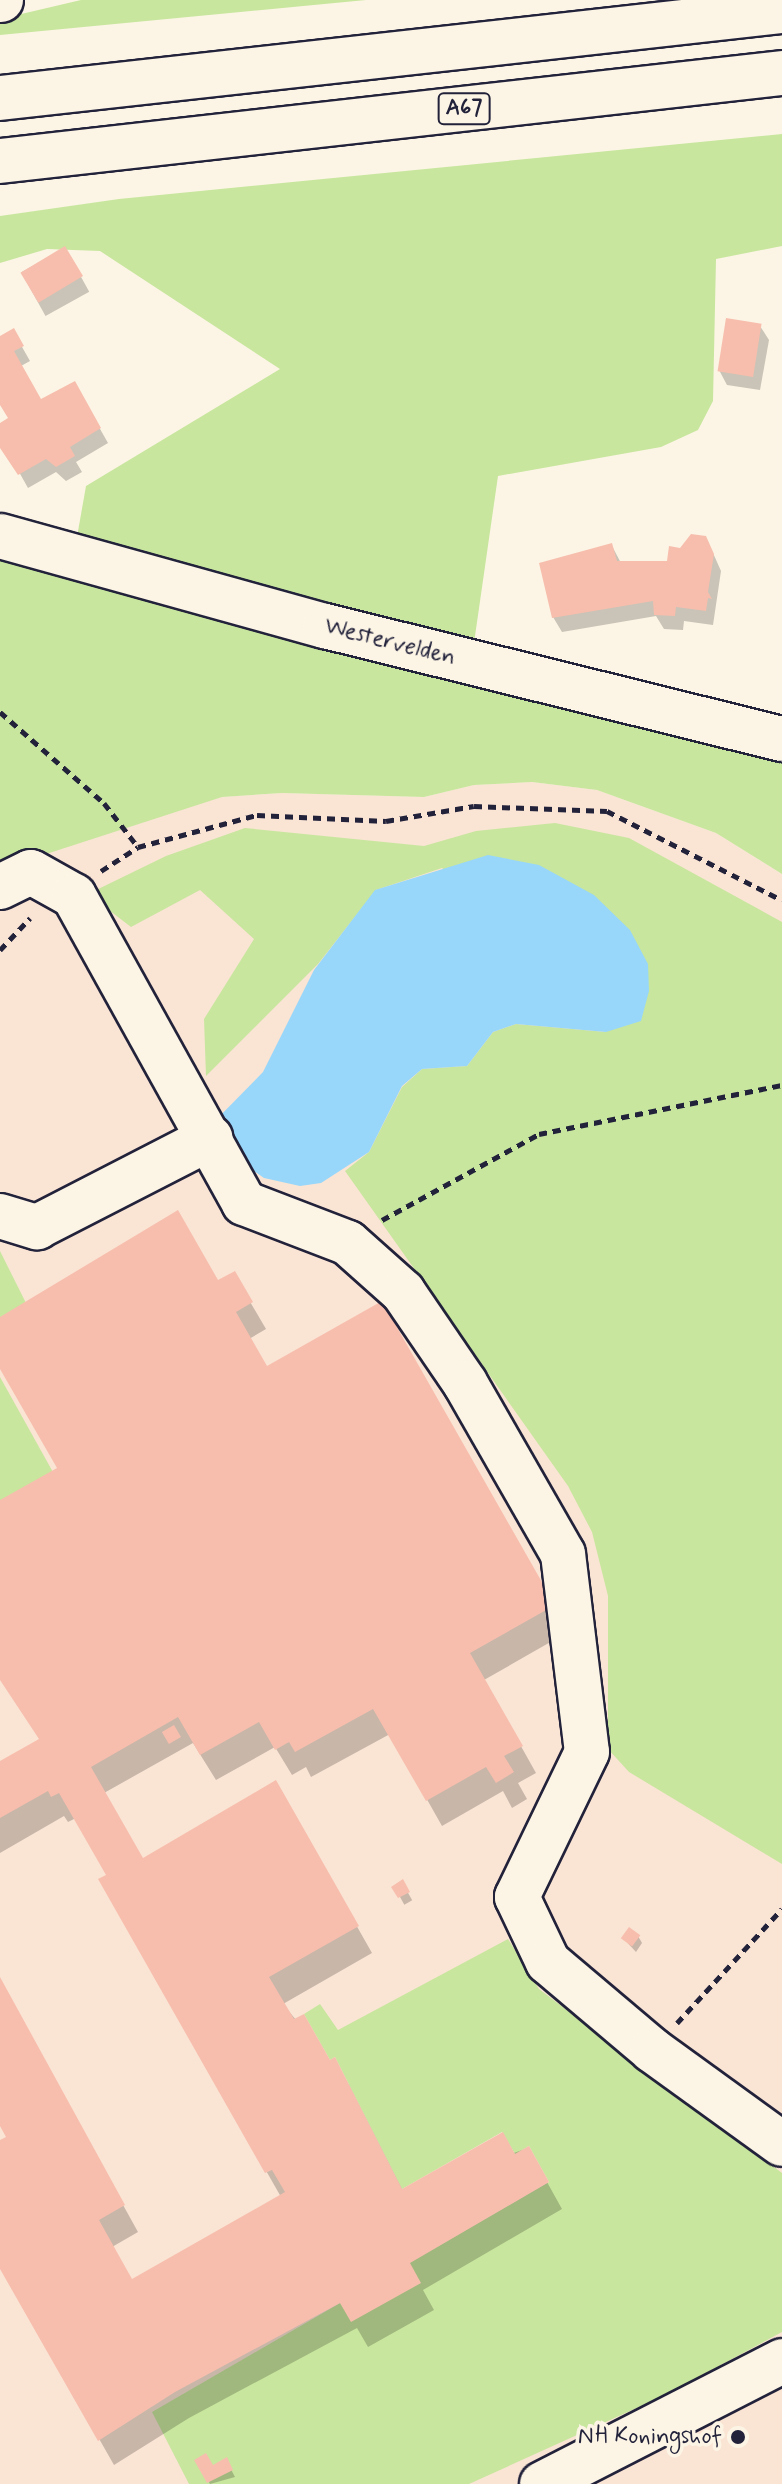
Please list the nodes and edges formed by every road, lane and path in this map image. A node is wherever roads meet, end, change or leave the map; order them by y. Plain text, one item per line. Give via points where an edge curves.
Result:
1 (782, 11) edge
2 (782, 73) edge
3 (0, 98) edge
4 (0, 161) edge
5 (0, 536) edge
6 (0, 712) edge
7 (782, 739) edge
8 (138, 847) junction
9 (0, 887) edge
10 (69, 891) junction
11 (782, 900) edge
12 (0, 950) edge
13 (782, 1085) edge
14 (210, 1138) junction
15 (0, 1216) edge
16 (348, 1243) junction
17 (782, 1909) edge
18 (652, 2050) junction
19 (782, 2144) edge
20 (782, 2361) edge
21 (542, 2484) edge

1 - 3 main road
2 - 4 main road, A67
5 - 7 main road, Westervelden via 325,626
6 - 8 path via 104,803
8 - 10 path
8 - 11 path via 257,815 386,821 474,806 607,811 746,877
9 - 10 main road via 31,872
10 - 12 path via 34,914
10 - 14 main road
13 - 16 path via 539,1134 466,1170
14 - 15 main road via 37,1227
14 - 16 main road via 244,1203
16 - 18 main road via 403,1292 465,1383 563,1554 587,1752 517,1897 548,1962
17 - 18 path
18 - 19 main road
20 - 21 main road

